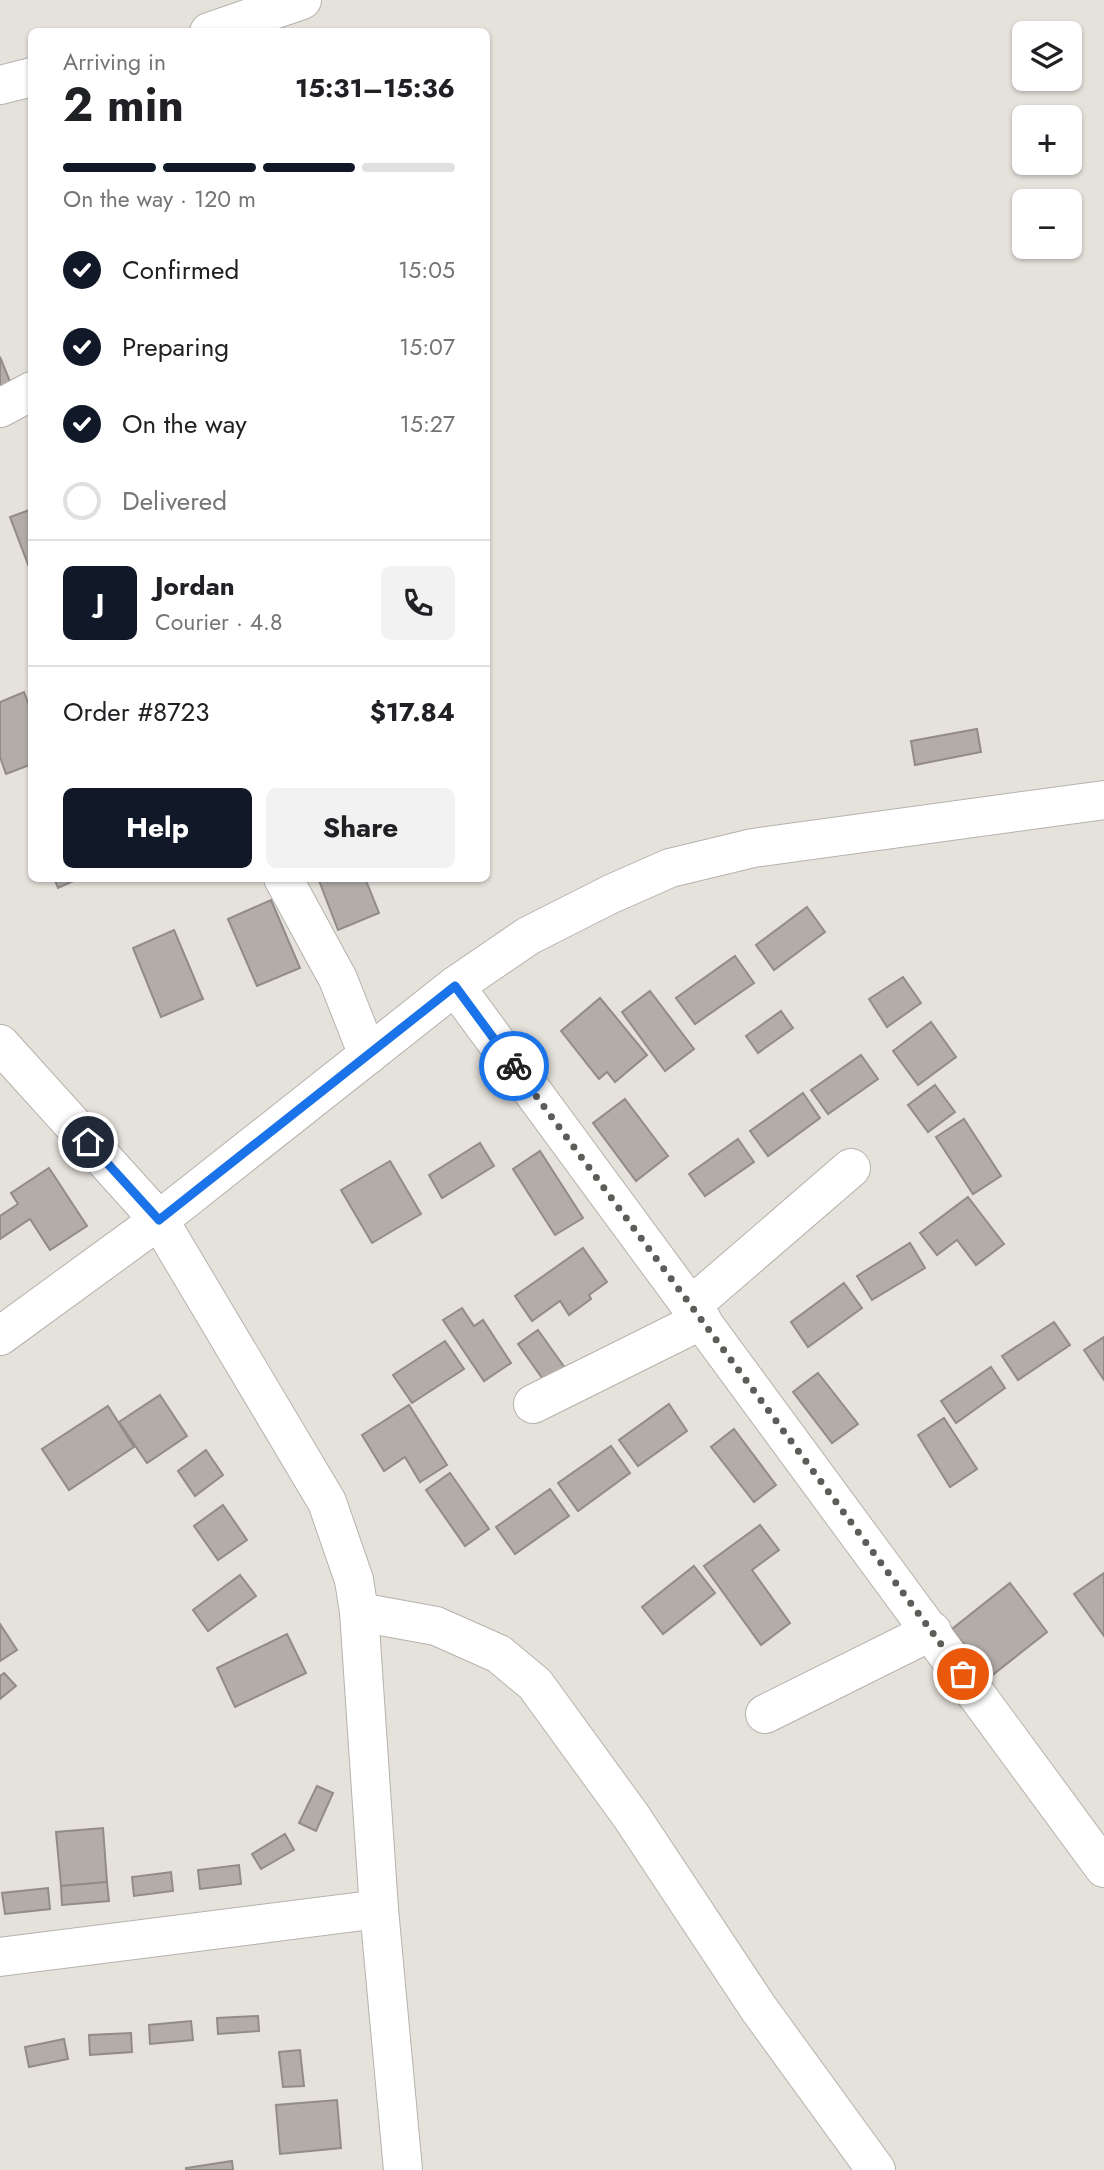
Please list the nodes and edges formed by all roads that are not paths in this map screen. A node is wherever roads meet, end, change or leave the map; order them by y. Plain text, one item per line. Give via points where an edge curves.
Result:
1 (302, 0) edge
2 (221, 28) edge
3 (28, 78) edge
4 (0, 85) edge
5 (28, 393) edge
6 (0, 408) edge
7 (1104, 800) edge
8 (285, 882) edge
9 (455, 986) junction
10 (0, 1044) edge
11 (368, 1055) junction
12 (851, 1168) dead end
13 (159, 1220) junction
14 (696, 1313) junction
15 (0, 1336) edge
16 (533, 1404) dead end
17 (359, 1612) junction
18 (932, 1631) junction
19 (765, 1714) dead end
20 (1104, 1868) edge
21 (379, 1909) junction
22 (0, 1958) edge
23 (403, 2170) edge
24 (876, 2170) edge

1 - 2 street
3 - 4 street
5 - 6 street
7 - 9 street via 752,848 670,868 528,936
8 - 11 street via 338,979
9 - 11 street
9 - 14 street
10 - 13 street
11 - 13 street
12 - 14 street
13 - 15 street
13 - 17 street via 327,1502 354,1580
14 - 16 street
14 - 18 street
17 - 21 street
17 - 24 street via 436,1626 499,1654 535,1684
18 - 19 street
18 - 20 street
21 - 22 street
21 - 23 street

